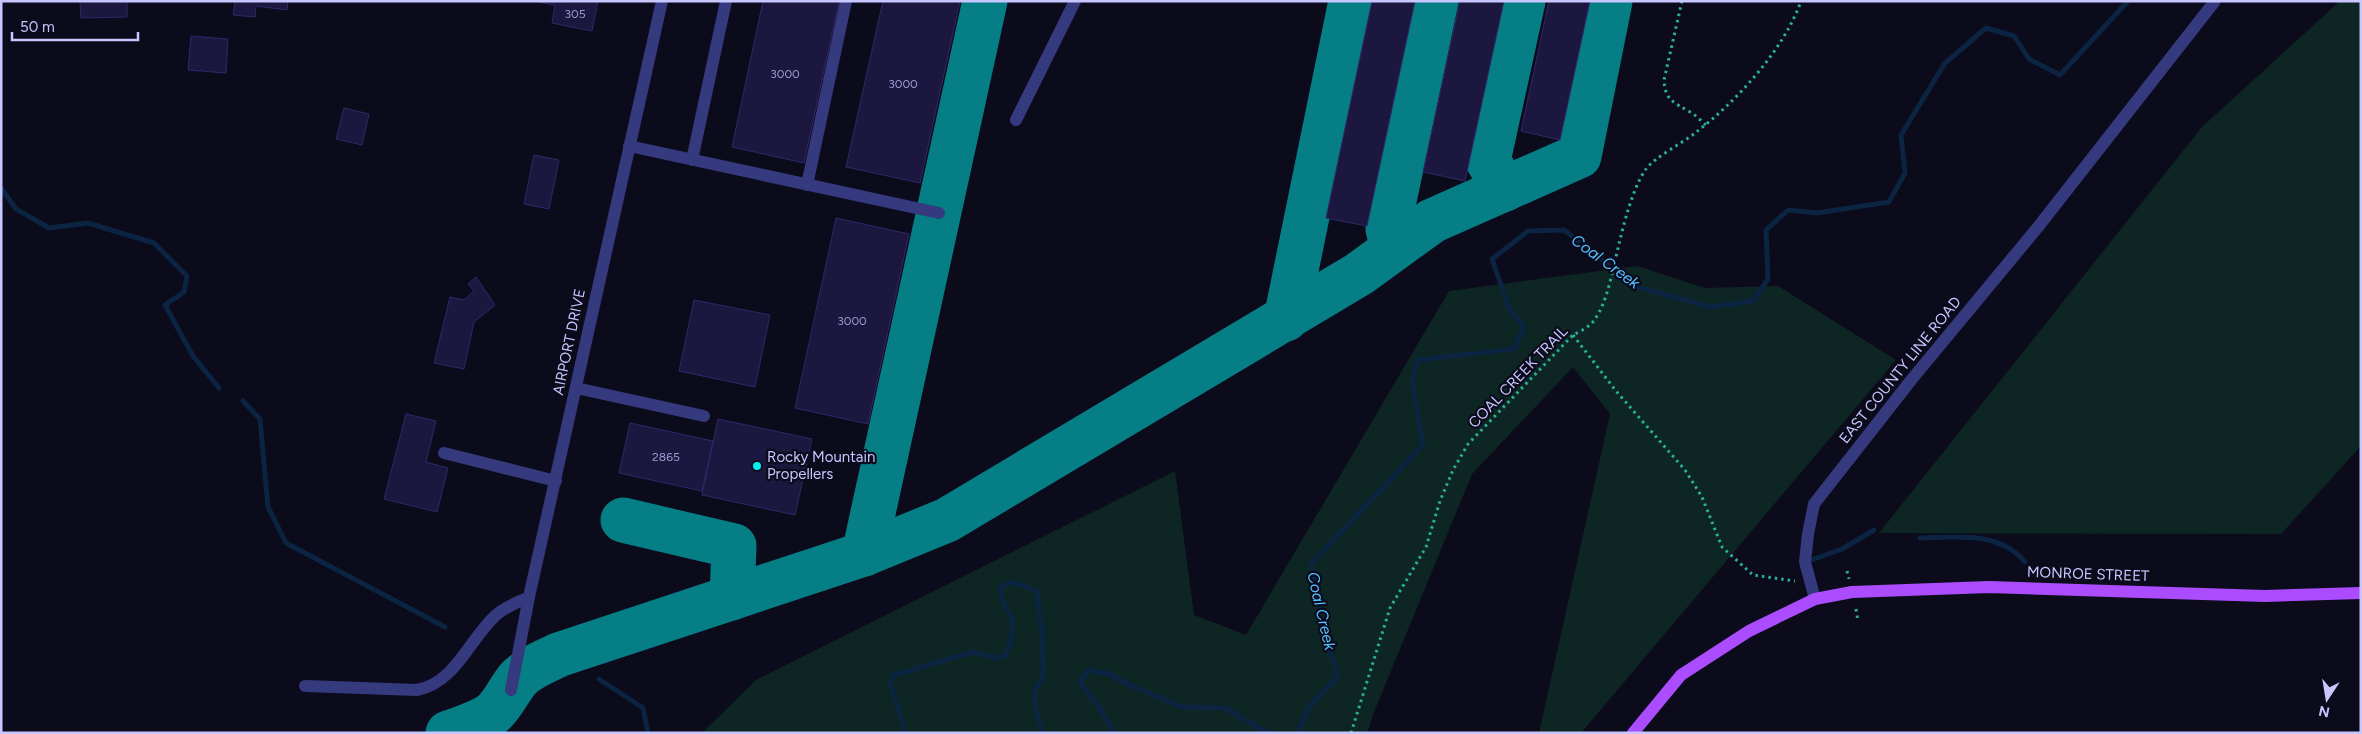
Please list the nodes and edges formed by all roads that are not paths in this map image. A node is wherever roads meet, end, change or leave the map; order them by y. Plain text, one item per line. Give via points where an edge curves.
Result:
1 (662, 1) edge
2 (726, 1) edge
3 (846, 1) edge
4 (1075, 1) edge
5 (2215, 1) edge
6 (1016, 120) dead end
7 (629, 146) junction
8 (692, 160) junction
9 (807, 185) junction
10 (939, 213) dead end
11 (576, 388) junction
12 (704, 416) dead end
13 (444, 453) dead end
14 (556, 481) junction
15 (2361, 593) edge
16 (529, 597) junction
17 (1815, 599) junction
18 (305, 686) dead end
19 (511, 690) dead end
20 (1633, 733) edge

1 - 7 street, AIRPORT DRIVE
2 - 8 street
3 - 9 street
4 - 6 street
5 - 17 street, EAST COUNTY LINE ROAD via 1814,504 1805,562
7 - 8 street
7 - 11 street, AIRPORT DRIVE
8 - 9 street
9 - 10 street
11 - 12 street
11 - 14 street, AIRPORT DRIVE
13 - 14 street
14 - 16 street, AIRPORT DRIVE
15 - 17 main road, MONROE STREET via 2265,596 1949,587 1852,592
16 - 18 street via 496,614 442,680 430,688
16 - 19 street, AIRPORT DRIVE
17 - 20 main road via 1749,631 1681,675

